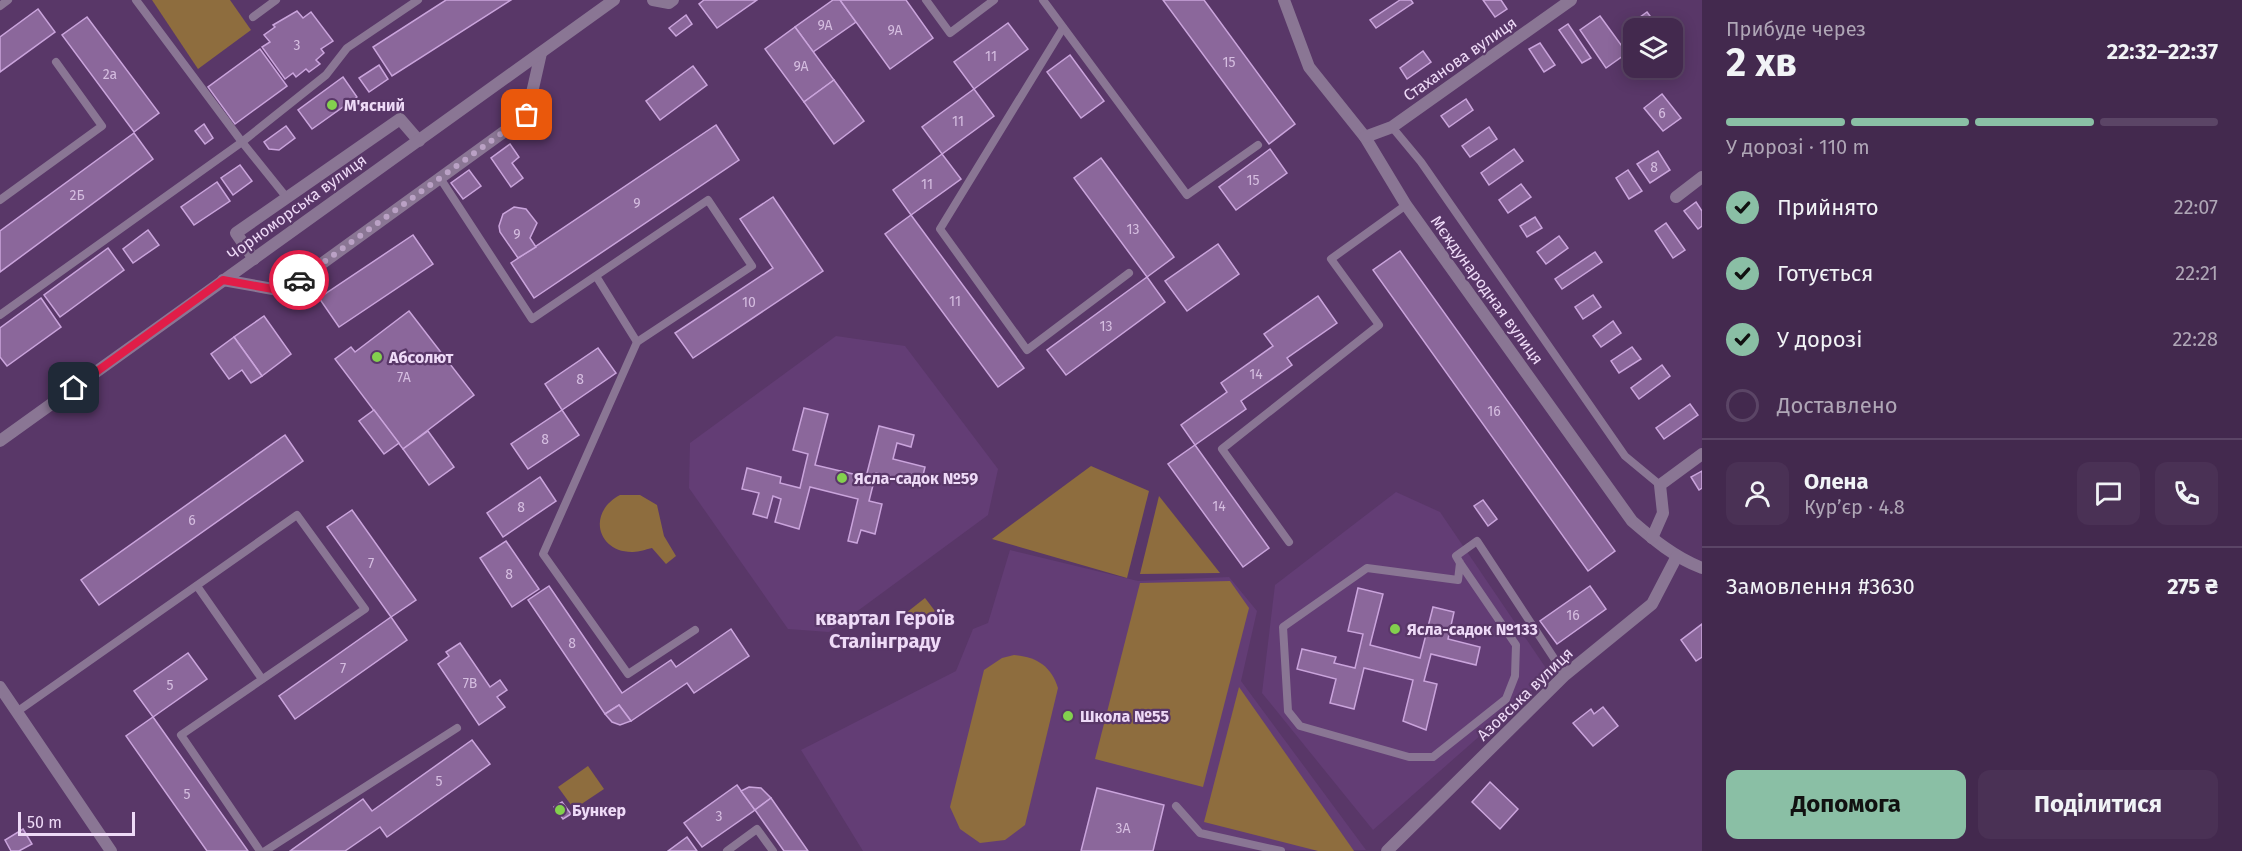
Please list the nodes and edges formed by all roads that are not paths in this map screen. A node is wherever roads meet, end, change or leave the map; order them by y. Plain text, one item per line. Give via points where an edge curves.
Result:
1 (8, 0) edge
2 (136, 0) edge
3 (276, 0) edge
4 (417, 0) edge
5 (614, 0) edge
6 (653, 0) edge
7 (673, 0) edge
8 (927, 0) edge
9 (994, 0) edge
10 (1043, 0) edge
11 (1284, 0) edge
12 (1571, 0) edge
13 (0, 6) edge
14 (253, 17) dead end
15 (1064, 28) junction
16 (541, 53) junction
17 (56, 62) dead end
18 (1392, 127) junction
19 (1365, 137) junction
20 (419, 141) junction
21 (242, 142) junction
22 (1258, 145) dead end
23 (1702, 177) edge
24 (440, 178) junction
25 (1676, 197) dead end
26 (288, 198) junction
27 (0, 200) edge
28 (1406, 205) junction
29 (254, 258) junction
30 (1129, 273) dead end
31 (596, 276) junction
32 (223, 280) junction
33 (0, 315) edge
34 (637, 342) junction
35 (0, 441) edge
36 (1702, 454) edge
37 (1660, 485) junction
38 (1652, 538) junction
39 (1288, 542) dead end
40 (1677, 556) junction
41 (1460, 562) junction
42 (1702, 567) edge
43 (197, 586) junction
44 (695, 630) dead end
45 (1565, 675) junction
46 (262, 679) junction
47 (0, 687) edge
48 (18, 711) junction
49 (457, 728) dead end
50 (1176, 806) dead end
51 (111, 851) edge
52 (260, 851) edge
53 (265, 851) edge
54 (727, 851) edge
55 (773, 851) edge
56 (1281, 851) edge
57 (1387, 851) edge

1 - 13 lane
2 - 21 lane
3 - 14 lane
4 - 21 lane via 347,48 327,75
5 - 16 street, Чорноморська вулиця
6 - 7 street
8 - 9 lane via 950,33
10 - 15 lane
11 - 19 street, Мєждународная вулиця via 1309,67
12 - 18 street, Стаханова вулиця
15 - 22 lane via 1187,195
15 - 30 lane via 940,229 1027,350
16 - 20 street, Чорноморська вулиця
16 - 24 street via 527,115
17 - 27 lane via 102,126
18 - 19 street, Стаханова вулиця
18 - 37 lane via 1421,162 1625,456
19 - 28 street, Мєждународная вулиця
20 - 26 street via 400,119
20 - 29 street, Чорноморська вулиця
21 - 26 lane
21 - 33 lane
23 - 25 street
24 - 31 lane via 532,319
24 - 32 street via 284,291
26 - 29 street via 236,233
28 - 38 street, Мєждународная вулиця via 1632,521
28 - 39 lane via 1331,259 1379,325 1222,449
29 - 32 street, Чорноморська вулиця
31 - 34 lane
31 - 34 lane via 708,200 752,266
32 - 35 street, Чорноморська вулиця
34 - 44 lane via 543,554 627,674
36 - 37 street
37 - 38 street via 1663,513
38 - 40 street, Мєждународная вулиця
40 - 42 street, Мєждународная вулиця
40 - 45 street, Азовська вулиця via 1652,604
41 - 41 lane via 1516,645 1515,676 1506,699 1433,757 1409,757 1300,726 1288,711 1283,627 1367,568 1458,580
41 - 45 lane via 1456,556 1477,541
43 - 46 lane
43 - 46 lane via 297,515 364,609
43 - 48 lane
45 - 57 street, Азовська вулиця
46 - 52 lane via 181,735
47 - 48 street
48 - 51 street
49 - 53 lane
50 - 56 lane via 1200,833
54 - 55 lane via 757,829

